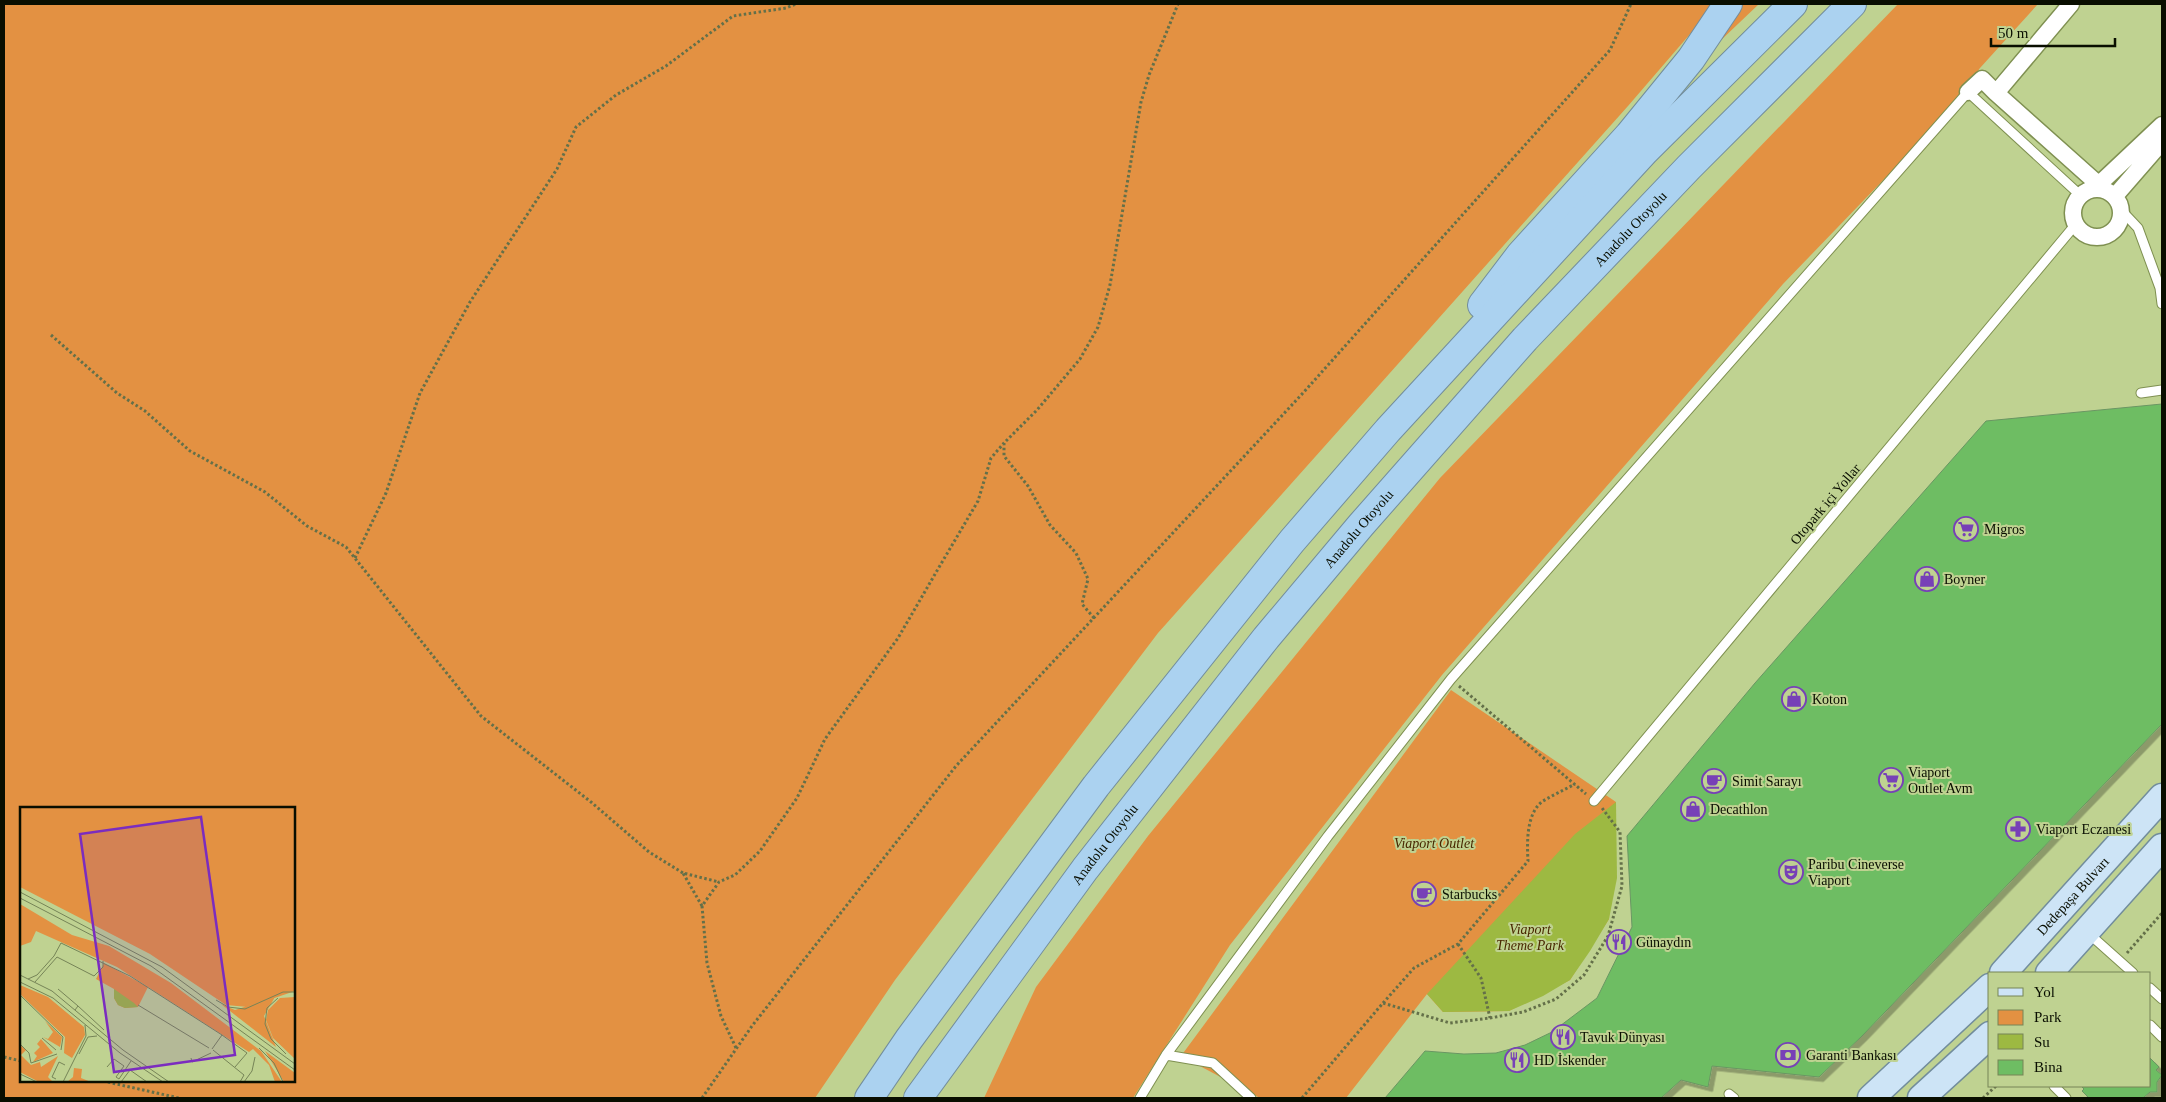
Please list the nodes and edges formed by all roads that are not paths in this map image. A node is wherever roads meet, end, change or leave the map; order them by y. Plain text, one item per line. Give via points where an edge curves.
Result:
1 (1728, 4) edge
2 (1793, 4) edge
3 (1852, 4) edge
4 (2071, 4) edge
5 (1968, 92) junction
6 (1996, 93) junction
7 (2162, 125) edge
8 (2162, 142) edge
9 (2091, 189) junction
10 (2115, 196) junction
11 (2122, 211) junction
12 (2076, 224) junction
13 (2162, 304) edge
14 (2162, 390) edge
15 (2141, 392) dead end
16 (1388, 430) junction
17 (2162, 797) edge
18 (1594, 801) road end
19 (2162, 847) edge
20 (2087, 932) junction
21 (2003, 972) edge
22 (2050, 972) edge
23 (2132, 972) edge
24 (1988, 989) edge
25 (2151, 989) edge
26 (2162, 999) edge
27 (2151, 1026) edge
28 (1988, 1037) edge
29 (2162, 1037) edge
30 (1166, 1056) junction
31 (2055, 1087) edge
32 (869, 1098) edge
33 (918, 1098) edge
34 (1140, 1098) edge
35 (1251, 1098) edge
36 (1871, 1098) edge
37 (1921, 1098) edge
38 (2066, 1098) edge

1 - 16 highway via 1691,59 1629,135 1520,255
2 - 16 highway via 1645,151
3 - 33 highway, Anadolu Otoyolu via 1525,339 1361,525 1266,638 1085,869
4 - 6 street
5 - 6 street via 1982,79
5 - 9 lane
5 - 30 lane via 1451,679 1328,836
6 - 9 street
7 - 9 street
8 - 10 street
9 - 10 street via 2102,189
9 - 12 street via 2074,209
10 - 11 street
11 - 12 street via 2117,228 2104,237 2087,235
11 - 13 lane via 2138,228 2160,288
12 - 18 lane, Otopark içi Yollar
14 - 15 lane
16 - 32 highway via 1238,607 1096,786
17 - 21 main road, Dedepaşa Bulvarı
19 - 20 main road
20 - 22 main road
20 - 23 lane
24 - 36 main road
25 - 26 lane
27 - 29 lane
28 - 37 main road
30 - 34 lane
30 - 35 lane via 1213,1063
31 - 38 lane

